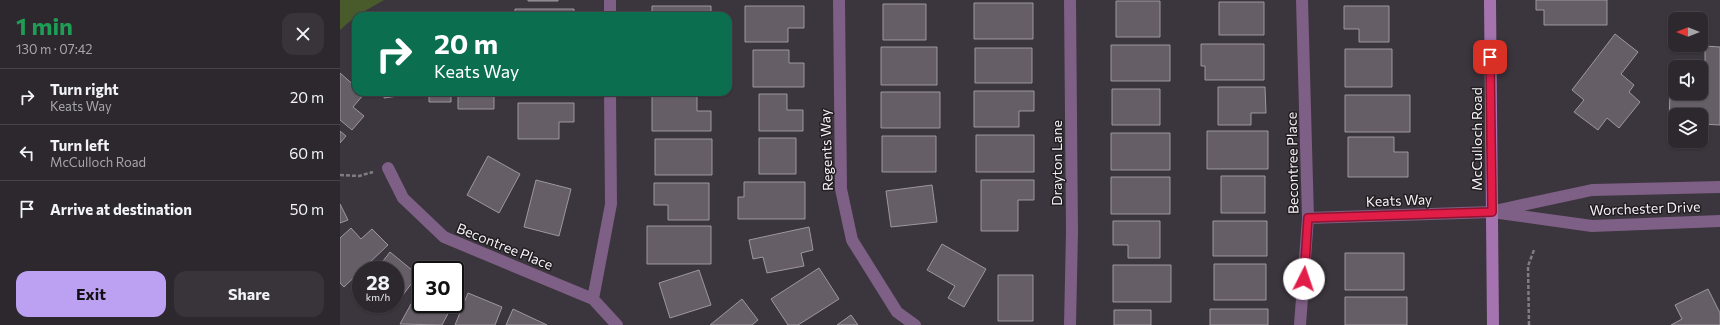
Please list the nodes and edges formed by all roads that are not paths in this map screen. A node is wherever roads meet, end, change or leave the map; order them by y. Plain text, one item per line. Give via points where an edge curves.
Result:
1 (610, 0) edge
2 (839, 0) edge
3 (1070, 0) edge
4 (1302, 0) edge
5 (1490, 0) edge
6 (610, 12) edge
7 (610, 96) edge
8 (388, 168) road end
9 (1720, 187) edge
10 (1492, 212) junction
11 (1308, 218) junction
12 (1720, 221) edge
13 (592, 299) junction
14 (617, 325) edge
15 (914, 325) edge
16 (1070, 325) edge
17 (1300, 325) edge
18 (1493, 325) edge

1 - 6 street
2 - 15 street, Regents Way via 841,189 852,240 897,312
3 - 16 street, Drayton Lane
4 - 11 street, Becontree Place
5 - 10 main road, McCulloch Road
7 - 13 street via 611,204
8 - 13 street, Becontree Place via 403,198 444,237
9 - 10 street, Worchester Drive via 1592,190
10 - 11 street, Keats Way
10 - 12 street, Worchester Drive via 1592,226
10 - 18 main road, McCulloch Road
11 - 17 street, Becontree Place
13 - 14 street, Becontree Place

